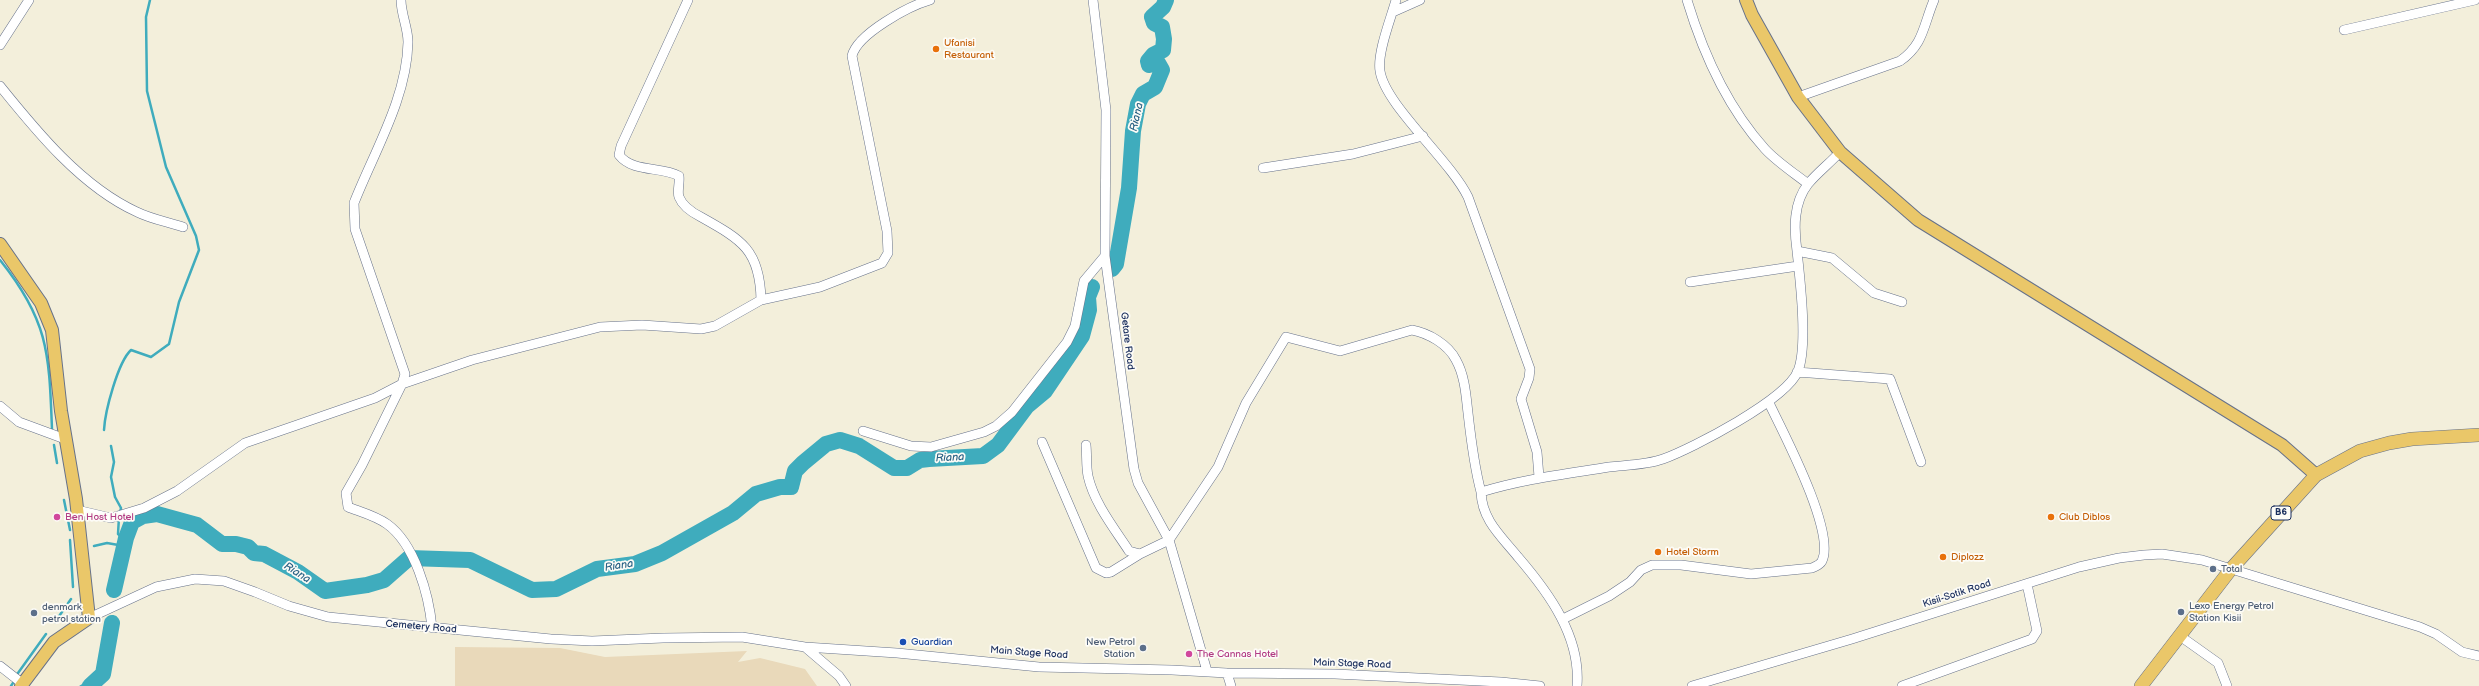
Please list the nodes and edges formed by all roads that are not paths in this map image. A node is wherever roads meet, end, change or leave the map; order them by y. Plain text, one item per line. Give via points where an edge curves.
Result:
1 (29, 0) edge
2 (401, 0) edge
3 (688, 0) edge
4 (930, 0) edge
5 (1093, 0) edge
6 (1396, 0) edge
7 (1420, 0) edge
8 (1687, 0) edge
9 (1746, 0) edge
10 (1934, 0) edge
11 (2475, 0) edge
12 (1393, 12) junction
13 (2344, 30) dead end
14 (0, 45) edge
15 (0, 86) edge
16 (1798, 97) junction
17 (1423, 136) junction
18 (1840, 152) junction
19 (1264, 168) dead end
20 (1808, 184) junction
21 (184, 227) dead end
22 (0, 244) edge
23 (1797, 251) junction
24 (1105, 256) junction
25 (1798, 266) junction
26 (1690, 282) dead end
27 (761, 300) junction
28 (1902, 302) dead end
29 (1797, 372) junction
30 (402, 384) junction
31 (1770, 403) junction
32 (0, 406) edge
33 (864, 431) dead end
34 (2479, 435) edge
35 (66, 439) junction
36 (1042, 442) dead end
37 (1086, 445) dead end
38 (1921, 462) dead end
39 (2316, 475) junction
40 (1539, 478) junction
41 (1481, 492) junction
42 (77, 510) junction
43 (1169, 540) junction
44 (1140, 554) junction
45 (2230, 569) junction
46 (2027, 584) junction
47 (89, 618) junction
48 (1563, 619) junction
49 (432, 628) junction
50 (2180, 636) junction
51 (805, 647) junction
52 (2479, 656) edge
53 (0, 666) edge
54 (1207, 671) junction
55 (1227, 673) junction
56 (1500, 684) edge
57 (22, 685) edge
58 (846, 686) edge
59 (1231, 686) edge
60 (1540, 686) edge
61 (1577, 686) edge
62 (1692, 686) edge
63 (1902, 686) edge
64 (2141, 686) edge
65 (2227, 686) edge

1 - 14 street
2 - 30 street via 408,40 405,63 392,110 354,203 353,213 355,229 404,369
3 - 27 street via 619,155 640,167 672,172 679,176 679,197 686,207 733,234 752,253 759,272
4 - 27 street via 880,26 857,43 852,56 887,231 887,258 882,263 830,283
5 - 24 street, Getare Road via 1106,110
6 - 12 street
7 - 12 street
8 - 20 street via 1710,63 1744,123 1766,150
9 - 16 main road
10 - 16 street via 1913,52 1900,61
11 - 13 street
12 - 17 street via 1380,70 1389,92
15 - 21 street via 60,155 107,195 137,213
16 - 18 main road
17 - 19 street via 1353,154
17 - 40 street via 1463,187 1513,318 1530,369 1521,399 1537,452
18 - 20 street
18 - 39 main road via 1918,220 2282,445
20 - 23 street via 1796,215 1794,230
22 - 35 main road via 41,303 52,330
23 - 25 street
23 - 28 street via 1832,258 1874,293
24 - 33 street via 1084,281 1075,326 1067,342 1012,412 996,426 932,447 911,446
24 - 43 street, Getare Road via 1134,468 1138,483
25 - 26 street
25 - 29 street via 1802,358
27 - 30 street via 715,326 701,329 642,325 600,327 472,360
29 - 31 street
29 - 38 street via 1890,379
30 - 42 street via 375,398 245,443 177,491 144,508 111,518
30 - 49 street via 346,493 345,501 348,507 387,524 397,533 422,581 429,604
31 - 40 street via 1662,459
31 - 48 street via 1809,486 1823,550 1819,565 1812,568 1751,574 1681,565 1652,565 1641,570 1630,582 1609,596
32 - 35 street via 19,422
34 - 39 highway, B6 via 2389,443 2360,451
35 - 42 main road
36 - 44 street via 1096,568 1106,573 1110,572
37 - 44 street via 1088,475 1093,491 1129,551
39 - 45 highway, B6
40 - 41 street
41 - 43 street via 1474,462 1462,372 1456,359 1443,344 1412,330 1340,350 1289,336 1283,340 1246,403 1218,467
41 - 48 street via 1482,505 1489,522 1524,563
42 - 47 main road
43 - 44 street
43 - 54 street, Getare Road
45 - 46 street, Kisii-Sotik Road via 2181,556 2144,555 2086,566
45 - 50 highway, B6
45 - 52 street, Kisii-Sotik Road via 2420,627 2436,634 2462,652
46 - 62 street, Kisii-Sotik Road
46 - 63 street via 2036,636
47 - 49 street, Cemetery Road via 156,587 195,579 224,581 289,606 328,617
47 - 57 main road, Cemetery Road via 54,642
48 - 61 street via 1574,645 1579,666
49 - 51 street, Cemetery Road via 592,641 742,637
50 - 64 highway, B6
50 - 65 street via 2218,663
51 - 54 street, Main Stage Road via 897,652 1039,666
51 - 58 street via 839,676
53 - 57 street
54 - 55 street, Main Stage Road
55 - 56 street, Main Stage Road via 1335,674
55 - 59 street
56 - 60 street, Main Stage Road

